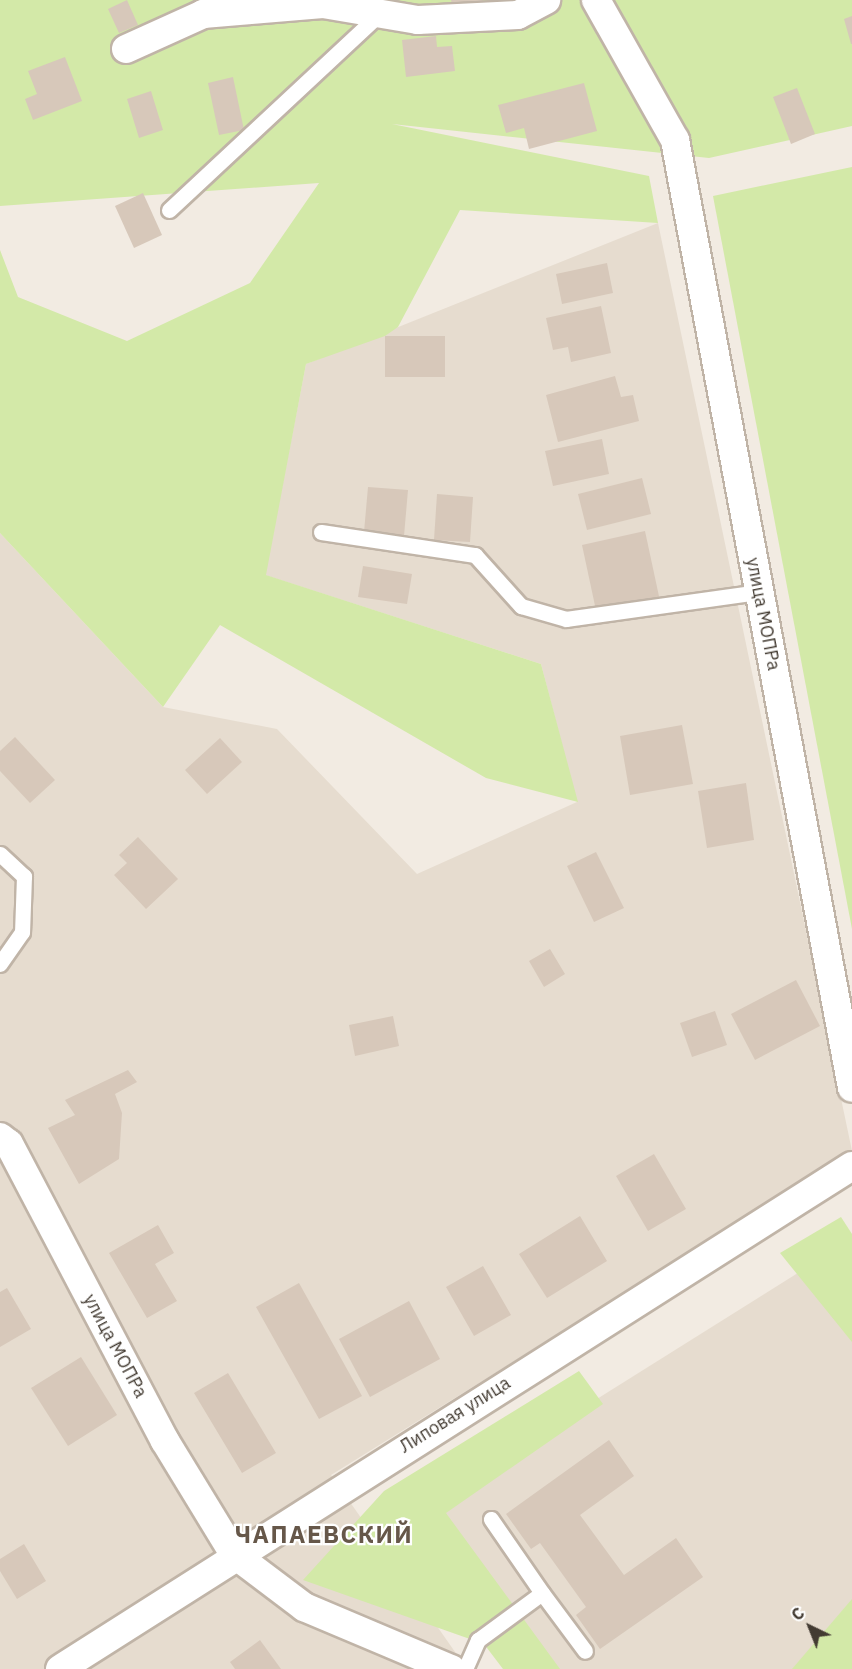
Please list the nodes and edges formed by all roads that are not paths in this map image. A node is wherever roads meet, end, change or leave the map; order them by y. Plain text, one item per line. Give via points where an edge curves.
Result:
1 (546, 0) edge
2 (596, 0) edge
3 (380, 14) junction
4 (126, 49) dead end
5 (169, 210) dead end
6 (321, 532) dead end
7 (759, 592) junction
8 (0, 854) edge
9 (0, 964) edge
10 (852, 1088) edge
11 (0, 1137) edge
12 (852, 1166) edge
13 (491, 1519) dead end
14 (234, 1554) junction
15 (542, 1593) junction
16 (585, 1651) dead end
17 (60, 1669) edge
18 (451, 1669) edge
19 (465, 1669) edge

1 - 3 street via 518,15 418,20
2 - 7 street, улица МОПРа via 675,140
3 - 4 street via 323,4 203,14
3 - 5 lane
6 - 7 lane via 475,555 521,606 566,619
7 - 10 street, улица МОПРа
8 - 9 lane via 24,876 22,932
11 - 14 street, улица МОПРа via 9,1144 165,1441
12 - 14 street, Липовая улица
13 - 15 lane
14 - 17 street, Липовая улица
14 - 18 street via 304,1607
15 - 16 lane
15 - 19 lane via 478,1640

